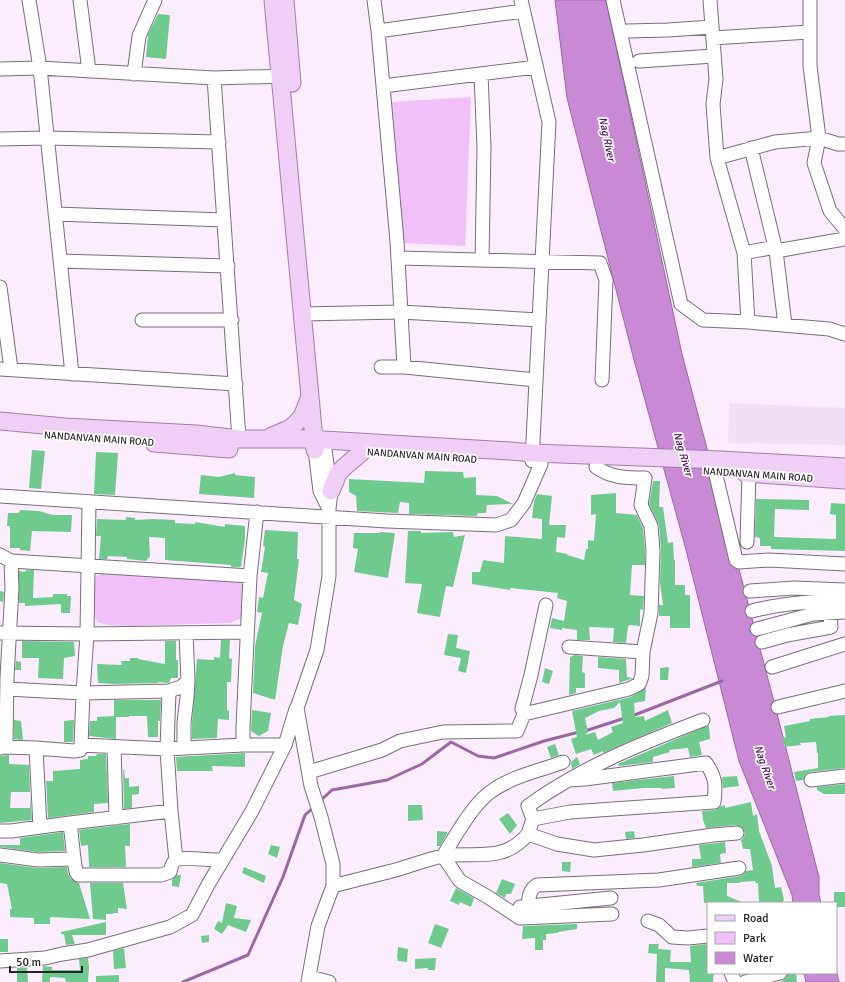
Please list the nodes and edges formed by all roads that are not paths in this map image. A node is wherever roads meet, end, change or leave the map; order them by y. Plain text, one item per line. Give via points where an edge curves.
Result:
1 (29, 0) edge
2 (80, 0) edge
3 (155, 0) edge
4 (273, 0) edge
5 (285, 0) edge
6 (374, 0) edge
7 (613, 0) edge
8 (710, 0) edge
9 (810, 0) edge
10 (522, 5) edge
11 (378, 31) junction
12 (627, 31) dead end
13 (712, 32) junction
14 (809, 32) junction
15 (714, 56) junction
16 (639, 61) dead end
17 (536, 67) junction
18 (40, 68) junction
19 (0, 69) edge
20 (89, 71) junction
21 (134, 74) junction
22 (481, 74) junction
23 (286, 76) junction
24 (214, 78) junction
25 (383, 86) junction
26 (47, 138) junction
27 (819, 138) junction
28 (0, 139) edge
29 (218, 142) junction
30 (845, 144) edge
31 (751, 148) junction
32 (717, 158) junction
33 (55, 214) junction
34 (224, 220) junction
35 (845, 229) edge
36 (845, 239) edge
37 (776, 249) junction
38 (744, 253) junction
39 (398, 258) junction
40 (482, 260) junction
41 (60, 261) junction
42 (542, 262) junction
43 (228, 266) junction
44 (0, 287) edge
45 (401, 312) junction
46 (307, 314) junction
47 (142, 320) dead end
48 (232, 320) junction
49 (539, 320) junction
50 (748, 322) junction
51 (785, 325) junction
52 (845, 334) edge
53 (381, 367) dead end
54 (404, 367) junction
55 (6, 369) edge
56 (72, 374) junction
57 (536, 380) junction
58 (602, 380) dead end
59 (236, 384) junction
60 (310, 396) junction
61 (0, 421) edge
62 (0, 431) edge
63 (239, 439) junction
64 (264, 439) junction
65 (319, 445) junction
66 (362, 452) junction
67 (535, 460) junction
68 (655, 464) junction
69 (596, 467) junction
70 (845, 467) edge
71 (718, 468) junction
72 (749, 474) junction
73 (845, 480) edge
74 (331, 491) junction
75 (0, 496) edge
76 (89, 502) junction
77 (257, 512) junction
78 (329, 513) junction
79 (747, 542) dead end
80 (6, 558) edge
81 (845, 564) edge
82 (88, 565) junction
83 (250, 576) junction
84 (845, 590) edge
85 (750, 591) dead end
86 (845, 601) edge
87 (546, 605) dead end
88 (752, 611) dead end
89 (845, 612) edge
90 (830, 613) junction
91 (757, 629) dead end
92 (247, 632) junction
93 (186, 633) junction
94 (4, 634) edge
95 (87, 634) junction
96 (762, 642) dead end
97 (845, 644) edge
98 (569, 647) dead end
99 (643, 652) junction
100 (772, 667) dead end
101 (188, 681) junction
102 (7, 689) junction
103 (845, 690) edge
104 (169, 691) junction
105 (83, 692) junction
106 (778, 707) dead end
107 (297, 708) junction
108 (522, 709) dead end
109 (703, 720) dead end
110 (82, 745) junction
111 (243, 745) junction
112 (285, 745) junction
113 (114, 747) junction
114 (2, 748) edge
115 (36, 748) junction
116 (184, 748) junction
117 (167, 749) junction
118 (563, 762) dead end
119 (309, 772) junction
120 (845, 776) edge
121 (568, 780) junction
122 (811, 780) dead end
123 (171, 811) junction
124 (116, 818) junction
125 (533, 819) junction
126 (70, 823) junction
127 (40, 826) junction
128 (0, 831) edge
129 (737, 833) dead end
130 (528, 834) junction
131 (0, 855) edge
132 (443, 856) junction
133 (74, 859) junction
134 (176, 860) junction
135 (222, 860) junction
136 (739, 868) dead end
137 (333, 886) junction
138 (611, 898) dead end
139 (528, 906) junction
140 (506, 908) junction
141 (612, 914) dead end
142 (648, 921) dead end
143 (707, 936) edge
144 (0, 962) edge
145 (776, 974) edge
146 (309, 980) edge
147 (329, 982) edge
148 (745, 982) edge

1 - 18 street
2 - 20 street
3 - 21 street via 139,36
4 - 23 main road
5 - 23 main road
6 - 11 street
7 - 50 street via 681,304 704,320
8 - 13 street
9 - 14 street
10 - 11 street
10 - 17 street
11 - 25 street
12 - 13 street
13 - 14 street
13 - 15 street
14 - 27 street via 810,66
15 - 16 street
15 - 32 street
17 - 22 street
17 - 42 street via 549,122
18 - 19 street
18 - 20 street
18 - 26 street
20 - 21 street
21 - 24 street
22 - 25 street
22 - 40 street via 484,147
23 - 24 street
23 - 46 main road
24 - 29 street
25 - 39 street
26 - 28 street
26 - 29 street
26 - 33 street
27 - 30 street
27 - 31 street via 775,142
27 - 35 street via 814,163 830,211
29 - 34 street
31 - 32 street
31 - 37 street
32 - 38 street
33 - 34 street
33 - 41 street
34 - 43 street
36 - 37 street
37 - 38 street
37 - 51 street
38 - 50 street
39 - 40 street
39 - 45 street
40 - 42 street
41 - 43 street
41 - 56 street
42 - 49 street
42 - 58 street via 600,263 606,280
43 - 48 street
44 - 55 street
45 - 46 street
45 - 49 street
45 - 54 street
46 - 60 main road
46 - 65 main road
47 - 48 street
48 - 59 street
49 - 57 street
50 - 51 street
51 - 52 street via 829,329
53 - 54 street
54 - 57 street
55 - 56 street
56 - 59 street
57 - 67 street
59 - 63 street
60 - 64 main road via 302,417 291,428
60 - 65 main road
61 - 63 main road
62 - 65 main road, NANDANVAN MAIN ROAD via 241,450
63 - 64 main road
64 - 65 main road
65 - 66 main road, NANDANVAN MAIN ROAD
65 - 67 main road via 425,445 510,451
65 - 74 street
65 - 78 street via 320,492
66 - 67 main road, NANDANVAN MAIN ROAD
66 - 74 main road via 338,474
67 - 68 main road
67 - 69 main road, NANDANVAN MAIN ROAD
67 - 78 street via 524,503 511,520 496,525 387,522
68 - 69 main road, NANDANVAN MAIN ROAD
68 - 71 main road, NANDANVAN MAIN ROAD
69 - 99 street via 618,478 645,478 641,505 651,526 653,551 651,613
70 - 71 main road
71 - 72 main road, NANDANVAN MAIN ROAD
71 - 81 street via 736,560
72 - 73 main road, NANDANVAN MAIN ROAD
72 - 79 street
74 - 78 street
75 - 76 street
76 - 77 street
76 - 82 street
77 - 78 street
77 - 83 street
78 - 107 street via 330,576 317,650
80 - 82 street
80 - 94 street via 12,588
82 - 83 street
82 - 95 street
83 - 92 street
84 - 85 street via 794,588
86 - 88 street via 766,607
87 - 108 street
89 - 90 street
90 - 91 street via 813,614
90 - 96 street via 831,627
92 - 93 street
92 - 111 street
93 - 95 street
93 - 101 street
94 - 95 street
94 - 102 street
95 - 105 street
97 - 100 street
98 - 99 street
99 - 119 street via 639,684 629,689 524,714 518,731 443,732 400,741 382,750
101 - 104 street via 182,688
101 - 116 street
102 - 105 street
102 - 114 street via 6,741
103 - 106 street
104 - 105 street
104 - 117 street
105 - 110 street
107 - 112 street
107 - 119 street
109 - 121 street via 647,741
110 - 113 street
110 - 115 street via 80,750 74,751
111 - 112 street
111 - 116 street
112 - 135 street via 252,811
113 - 117 street
113 - 124 street
114 - 115 street
115 - 127 street
116 - 117 street
117 - 123 street
118 - 132 street via 515,779 488,793 468,816
119 - 137 street via 333,864
120 - 122 street
121 - 125 street via 528,806
121 - 125 street via 706,763 716,785 714,802 570,812
123 - 124 street
123 - 134 street
124 - 126 street
125 - 130 street
126 - 127 street
126 - 133 street
127 - 128 street
129 - 130 street via 594,850 557,844
130 - 132 street via 521,842 491,855
131 - 133 street via 38,860
132 - 137 street
132 - 140 street via 460,881
133 - 134 street via 78,875 161,875 170,872
134 - 135 street
135 - 144 street via 192,915 170,927 88,950 45,958
136 - 139 street via 659,880 537,885 532,888
137 - 146 street via 318,926
138 - 139 street
139 - 140 street
140 - 141 street via 520,918
142 - 143 street via 659,925 672,937
145 - 148 street
146 - 147 street

